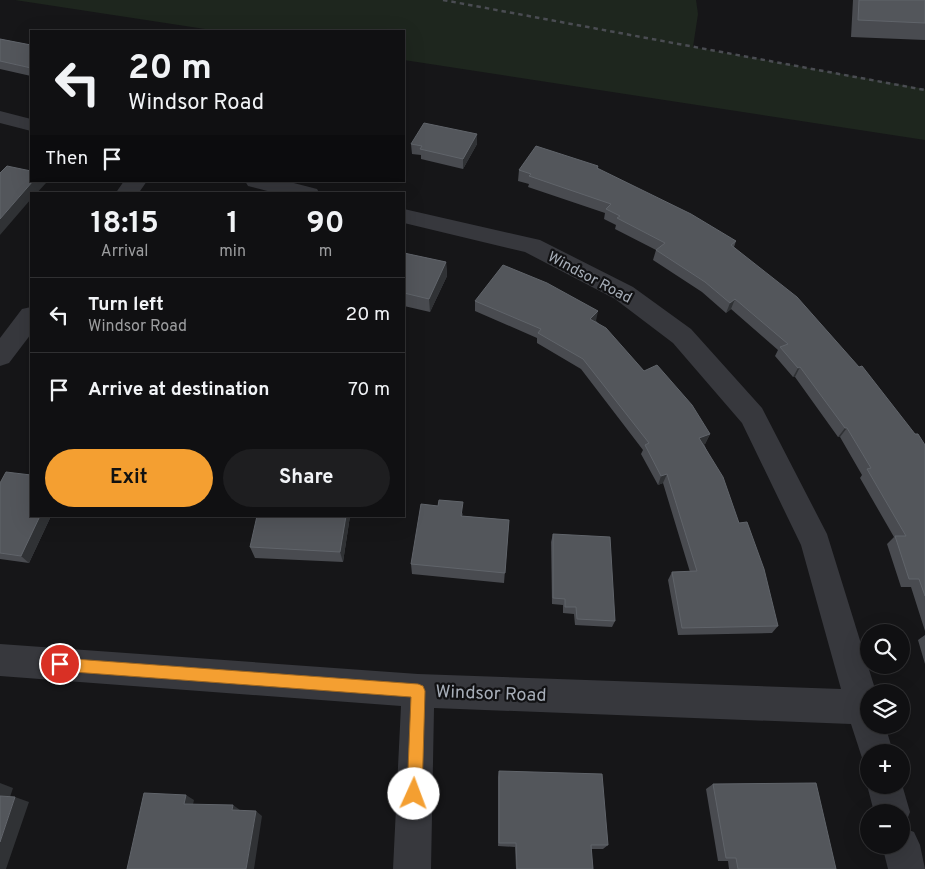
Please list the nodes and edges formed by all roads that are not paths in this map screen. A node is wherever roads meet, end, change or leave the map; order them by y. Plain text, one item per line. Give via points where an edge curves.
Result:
1 (0, 118) edge
2 (30, 125) edge
3 (135, 182) edge
4 (260, 182) edge
5 (128, 192) edge
6 (301, 192) edge
7 (405, 216) edge
8 (30, 317) edge
9 (0, 356) edge
10 (0, 660) edge
11 (418, 691) junction
12 (860, 697) edge
13 (860, 707) edge
14 (903, 854) edge
15 (412, 869) edge
16 (907, 869) edge

1 - 2 street
3 - 5 street
4 - 6 street
7 - 12 street, Windsor Road via 532,246 624,293 682,336 752,416 816,544
8 - 9 street
10 - 11 street, Windsor Road
11 - 13 street, Windsor Road
11 - 15 street
14 - 16 street

